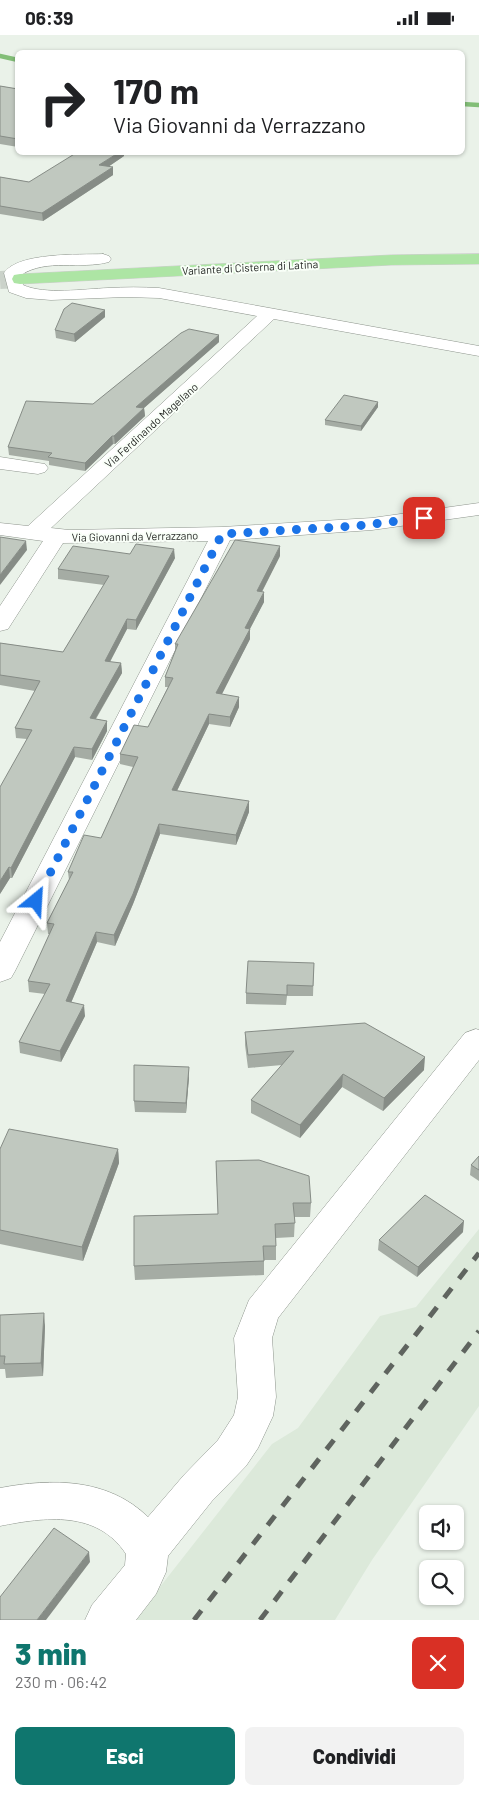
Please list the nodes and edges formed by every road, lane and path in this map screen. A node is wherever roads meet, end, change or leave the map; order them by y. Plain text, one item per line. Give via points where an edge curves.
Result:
1 (103, 259) dead end
2 (479, 259) edge
3 (20, 279) tunnel mouth
4 (269, 314) junction
5 (479, 351) edge
6 (0, 463) edge
7 (38, 468) dead end
8 (479, 509) edge
9 (0, 529) edge
10 (32, 534) junction
11 (222, 534) junction
12 (57, 536) junction
13 (0, 624) edge
14 (0, 971) edge
15 (476, 1041) dead end
16 (0, 1507) edge
17 (147, 1550) junction
18 (107, 1620) edge

1 - 4 street via 25,266 12,273 13,284 19,291 31,294 152,293
2 - 3 main road, Variante di Cisterna di Latina via 391,260
4 - 5 street
4 - 10 street, Via Ferdinando Magellano
6 - 7 street
8 - 11 street, Via Giovanni da Verrazzano via 356,526
9 - 10 street, Via Giovanni da Verrazzano
10 - 12 street, Via Giovanni da Verrazzano
11 - 12 street, Via Giovanni da Verrazzano
11 - 14 street
12 - 13 street
15 - 17 street via 262,1311 253,1337 257,1397 244,1435
16 - 17 street via 51,1500 102,1508 131,1526
17 - 18 street via 142,1578

